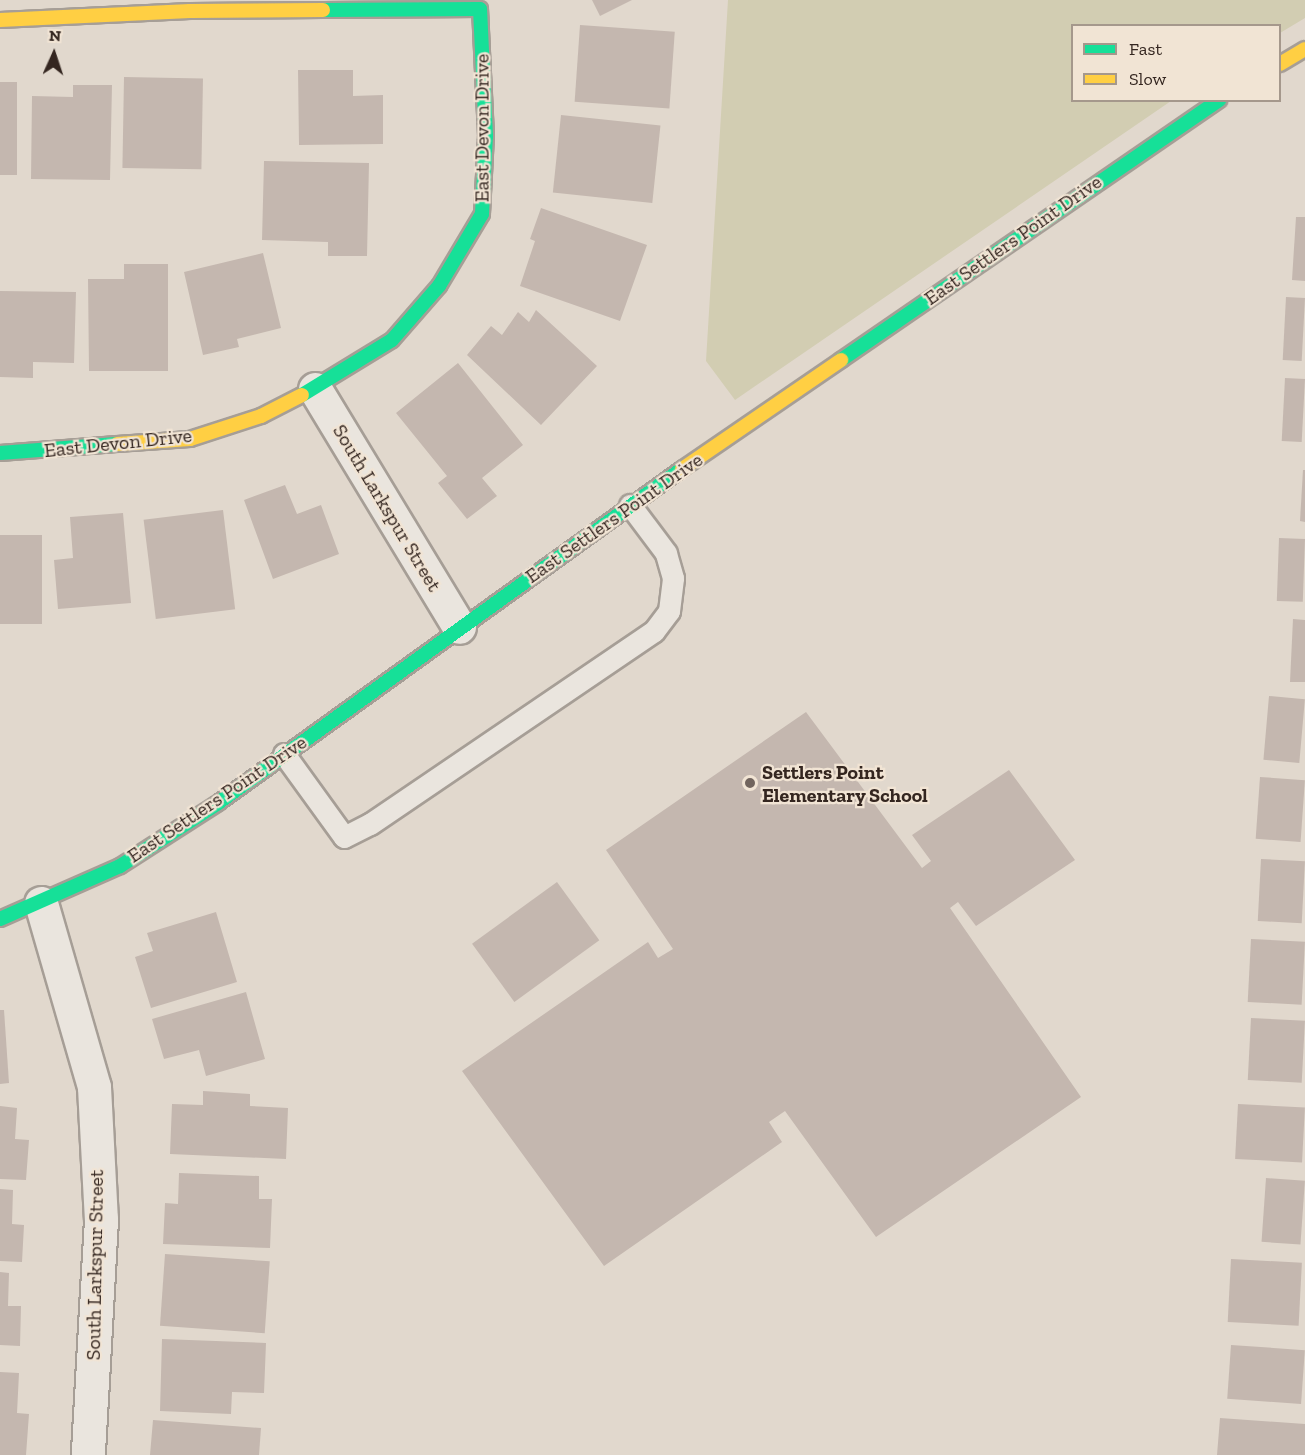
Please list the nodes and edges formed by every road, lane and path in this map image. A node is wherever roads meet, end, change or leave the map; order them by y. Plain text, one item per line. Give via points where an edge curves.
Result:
1 (0, 20) edge
2 (1305, 49) edge
3 (1281, 63) edge
4 (1216, 102) edge
5 (315, 389) junction
6 (0, 453) edge
7 (630, 506) junction
8 (459, 627) junction
9 (284, 754) junction
10 (41, 903) junction
11 (0, 919) edge
12 (88, 1455) edge

1 - 5 street, East Devon Drive via 190,11 480,9 486,135 482,214 439,286 392,340
2 - 3 street
4 - 7 street, East Settlers Point Drive
5 - 6 street, East Devon Drive via 261,416 190,439
5 - 8 street, South Larkspur Street
7 - 8 street, East Settlers Point Drive
7 - 9 lane via 666,553 673,578 669,611 654,631 370,825 344,837
8 - 9 street, East Settlers Point Drive
9 - 10 street, East Settlers Point Drive via 120,866
10 - 11 street, East Settlers Point Drive
10 - 12 street, South Larkspur Street via 94,1087 101,1219

